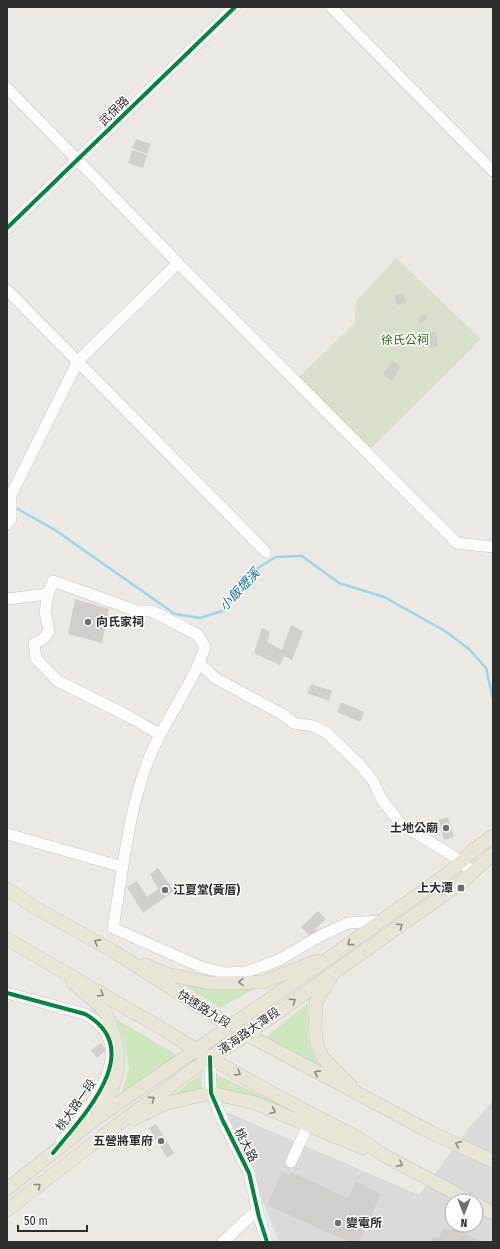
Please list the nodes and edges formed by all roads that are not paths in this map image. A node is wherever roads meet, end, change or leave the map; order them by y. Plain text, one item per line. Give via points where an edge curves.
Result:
1 (235, 7) edge
2 (331, 7) edge
3 (7, 88) edge
4 (77, 161) junction
5 (493, 171) edge
6 (7, 228) edge
7 (178, 263) junction
8 (7, 290) edge
9 (78, 361) junction
10 (9, 494) edge
11 (9, 522) edge
12 (493, 547) edge
13 (266, 552) dead end
14 (48, 594) junction
15 (7, 599) edge
16 (200, 664) junction
17 (159, 734) junction
18 (7, 834) edge
19 (493, 836) edge
20 (493, 854) edge
21 (461, 861) junction
22 (123, 867) junction
23 (472, 873) junction
24 (7, 889) edge
25 (380, 921) junction
26 (7, 939) edge
27 (113, 951) junction
28 (332, 956) junction
29 (54, 966) junction
30 (334, 971) junction
31 (7, 993) edge
32 (230, 1026) junction
33 (246, 1034) junction
34 (196, 1050) junction
35 (210, 1057) junction
36 (211, 1093) junction
37 (364, 1098) junction
38 (97, 1118) junction
39 (117, 1125) junction
40 (308, 1125) junction
41 (53, 1153) junction
42 (385, 1156) junction
43 (493, 1161) edge
44 (291, 1162) dead end
45 (7, 1189) edge
46 (455, 1193) edge
47 (484, 1208) edge
48 (7, 1210) edge
49 (257, 1210) junction
50 (493, 1213) edge
51 (223, 1242) edge
52 (267, 1242) edge

1 - 4 street, 武保路
2 - 5 street
3 - 4 street
4 - 6 street, 武保路
4 - 7 street
7 - 9 street
7 - 12 street via 457,543
8 - 9 street
9 - 10 street
9 - 13 street
10 - 11 street
14 - 15 street
14 - 16 street via 53,581 137,610 152,611 198,635 205,647
14 - 17 street via 45,612 49,631 44,638 34,644 36,659 58,681
16 - 17 street
16 - 21 street via 215,678 294,723 313,726 327,732 373,781 382,800 401,824
17 - 22 street via 149,757 131,819
18 - 22 street
19 - 21 main road, 濱海路大潭段
20 - 23 main road, 濱海路大潭段
21 - 23 street
21 - 25 main road, 濱海路大潭段 via 451,871
22 - 25 street via 113,928 201,968 225,973 246,972 279,960 348,923
30 -> 23 main road, 濱海路大潭段
27 -> 24 main road, 快速路九段
25 -> 28 main road, 濱海路大潭段
26 - 29 main road
28 -> 27 main road via 263,982 209,982 168,974
27 - 32 main road, 快速路九段
28 - 32 main road, 濱海路大潭段
29 -> 34 main road
29 - 38 main road via 105,1013 115,1037 118,1073 111,1093
33 -> 30 main road, 濱海路大潭段
30 - 37 main road via 316,1002 317,1044 323,1058 334,1071
31 - 41 street, 桃大路一段 via 85,1014 95,1020 107,1034 112,1049 112,1065 96,1097
32 - 33 main road, 快速路九段
32 - 34 main road, 濱海路大潭段
33 - 35 main road, 濱海路大潭段
37 -> 33 main road, 快速路九段
34 - 35 main road
34 - 38 main road, 濱海路大潭段
35 - 36 street, 桃大路
39 -> 35 main road, 濱海路大潭段
35 -> 42 main road via 358,1138
36 - 39 main road via 167,1103 145,1115
36 -> 40 main road via 255,1103
36 - 49 street, 桃大路 via 249,1173
43 -> 37 main road, 快速路九段
38 - 41 main road, 濱海路大潭段
48 -> 39 main road, 濱海路大潭段
40 - 42 main road
40 - 44 street
41 - 45 main road, 濱海路大潭段
42 -> 46 main road
47 - 50 main road
49 - 51 street
49 - 52 street, 桃大路

